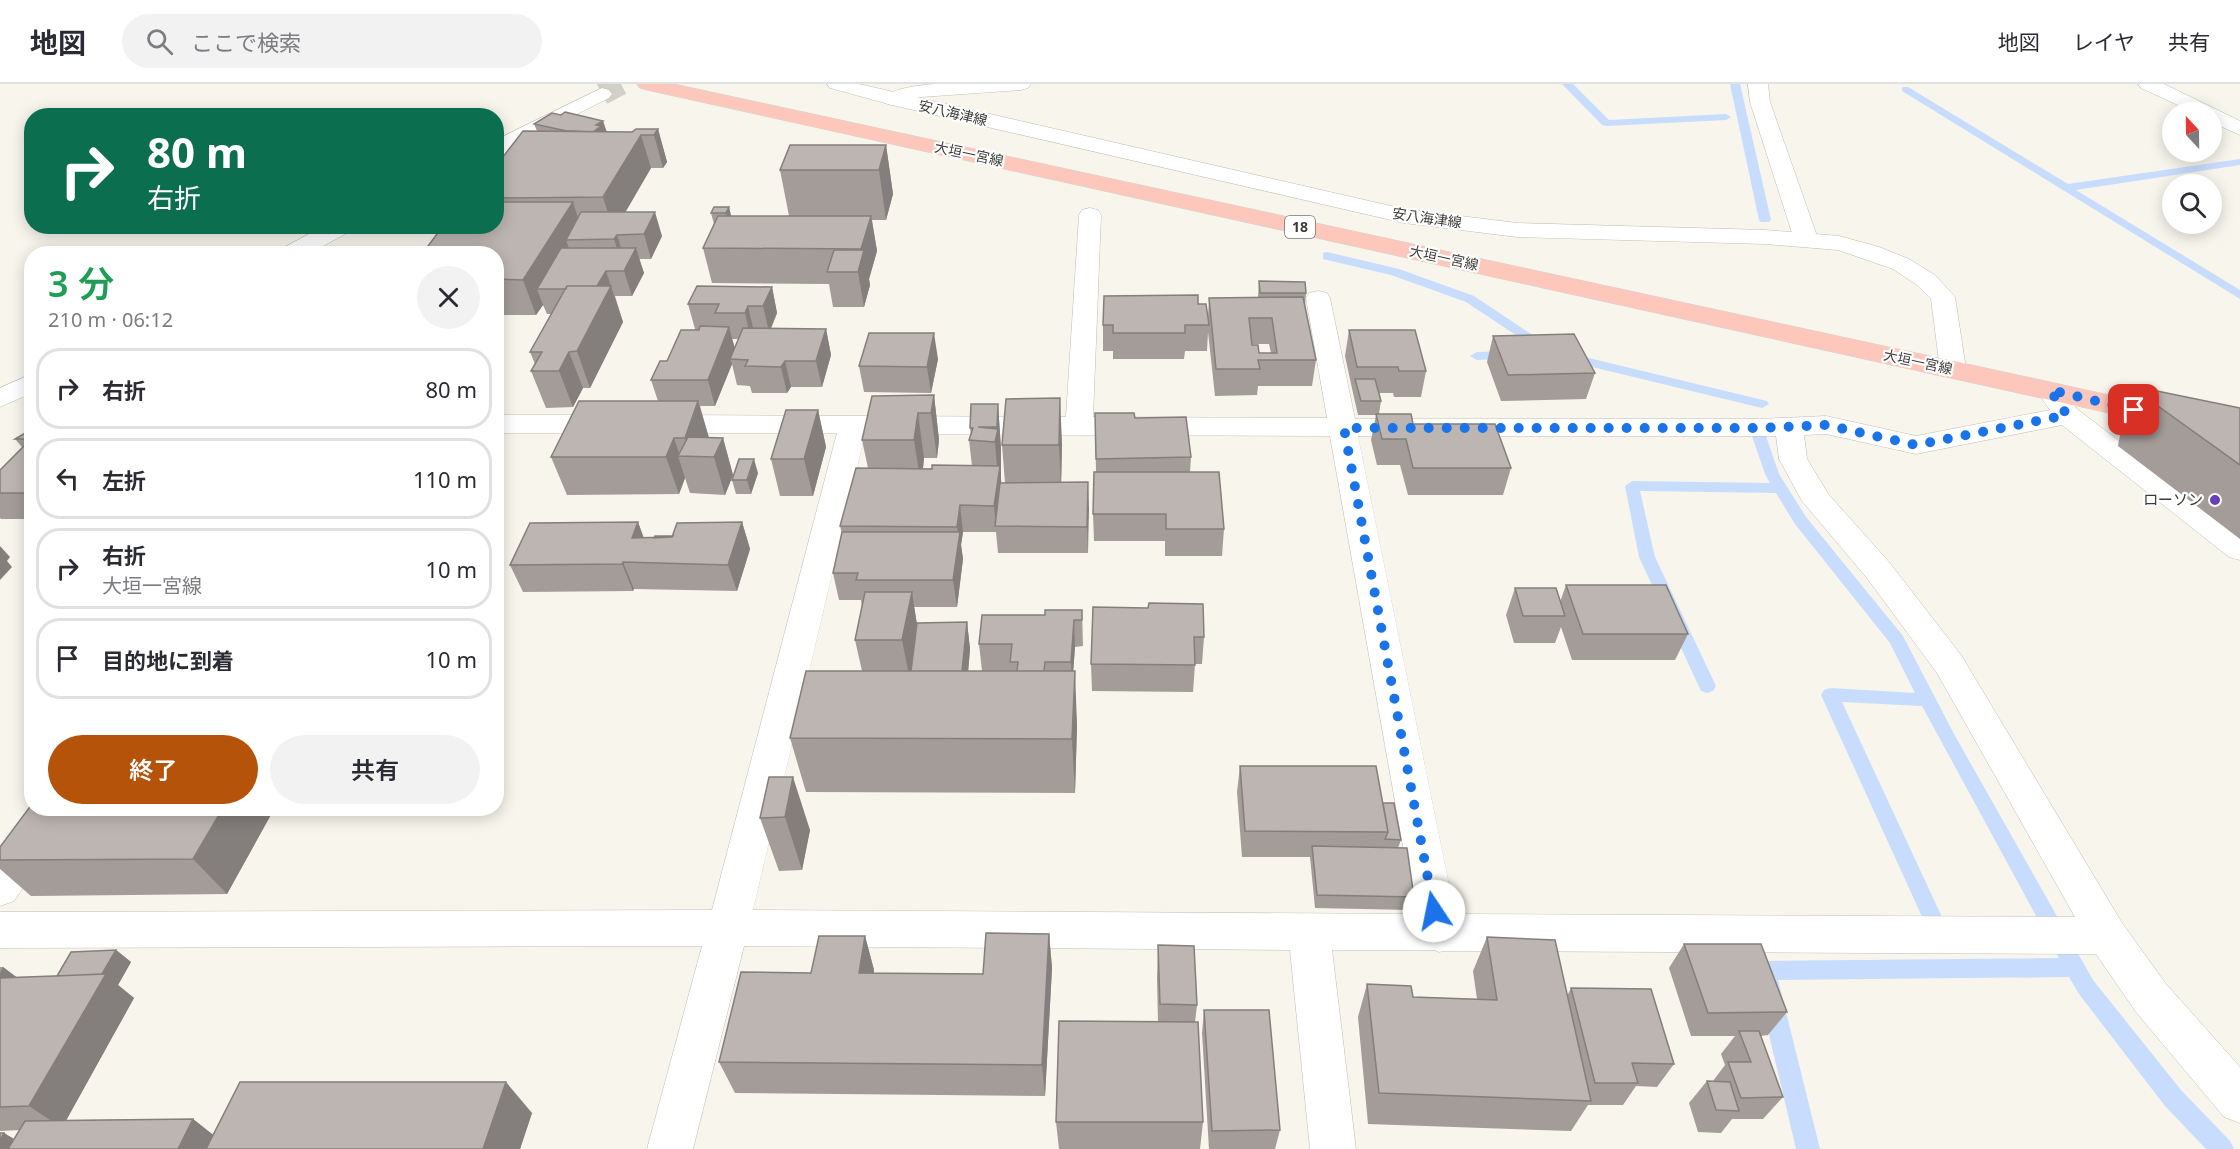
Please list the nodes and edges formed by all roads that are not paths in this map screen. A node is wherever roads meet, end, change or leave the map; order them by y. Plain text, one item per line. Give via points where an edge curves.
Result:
1 (647, 84) edge
2 (837, 84) edge
3 (1021, 84) edge
4 (1758, 84) edge
5 (2148, 84) edge
6 (602, 94) tunnel mouth
7 (892, 99) junction
8 (2186, 102) edge
9 (2222, 120) edge
10 (2240, 129) edge
11 (504, 148) edge
12 (1090, 215) dead end
13 (328, 234) edge
14 (1806, 239) junction
15 (304, 246) edge
16 (1318, 298) dead end
17 (1953, 369) junction
18 (24, 386) edge
19 (2050, 390) junction
20 (0, 399) edge
21 (2067, 415) junction
22 (504, 424) edge
23 (853, 425) junction
24 (1079, 427) junction
25 (1789, 427) junction
26 (1344, 428) junction
27 (2240, 433) edge
28 (2240, 549) edge
29 (52, 816) edge
30 (0, 889) edge
31 (728, 928) junction
32 (0, 930) edge
33 (1309, 932) junction
34 (1439, 934) junction
35 (2106, 936) junction
36 (2240, 1101) edge
37 (670, 1149) edge
38 (1333, 1149) edge

1 - 17 main road, 大垣一宮線 / 18
2 - 7 street, 安八海津線
3 - 7 street via 919,91
4 - 14 street via 1760,102
5 - 8 street
6 - 11 street
7 - 14 street, 安八海津線 via 1404,216 1517,230
9 - 10 street
12 - 24 street
13 - 15 street
14 - 17 street, 安八海津線 via 1871,252 1926,280 1943,297
16 - 26 street
17 - 19 main road, 大垣一宮線 / 18
18 - 20 street
19 - 21 street
19 - 27 main road, 大垣一宮線 / 18
21 - 25 street via 1916,445 1826,425
21 - 28 street
22 - 23 street
23 - 24 street
23 - 31 street
24 - 26 street
25 - 26 street
25 - 35 street via 1793,459 1817,501 1878,570 1949,664
26 - 34 street
29 - 30 street
31 - 32 street
31 - 33 street
31 - 37 street
33 - 34 street
33 - 38 street
34 - 35 street
35 - 36 street via 2151,998

